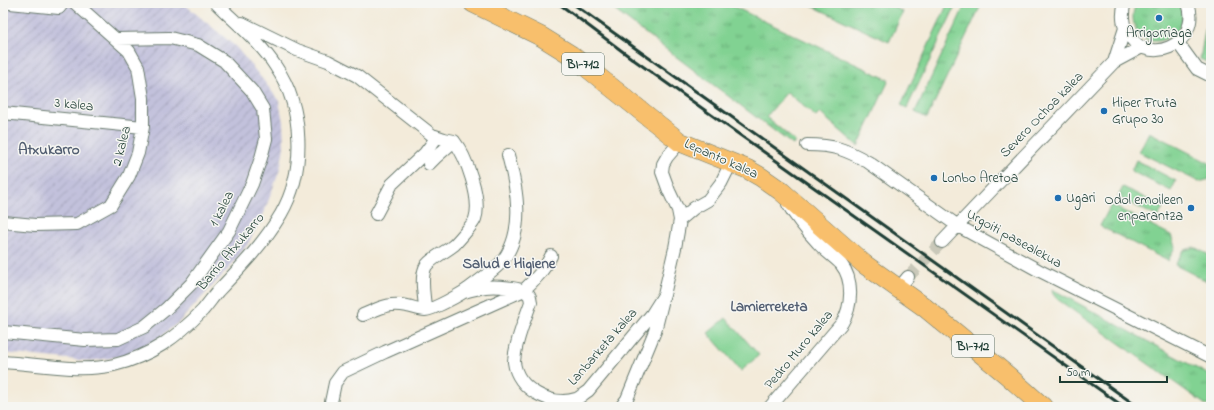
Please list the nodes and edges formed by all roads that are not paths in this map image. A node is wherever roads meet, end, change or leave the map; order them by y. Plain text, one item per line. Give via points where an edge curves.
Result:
1 (10, 3) edge
2 (64, 3) edge
3 (75, 3) edge
4 (216, 3) edge
5 (473, 3) edge
6 (1114, 3) edge
7 (1190, 5) edge
8 (1124, 8) edge
9 (229, 16) junction
10 (1125, 28) junction
11 (116, 39) junction
12 (1178, 43) junction
13 (1142, 47) junction
14 (1114, 62) junction
15 (1211, 76) edge
16 (3, 113) edge
17 (143, 127) junction
18 (437, 137) junction
19 (454, 140) junction
20 (680, 142) junction
21 (807, 145) dead end
22 (508, 155) dead end
23 (731, 163) junction
24 (429, 164) dead end
25 (781, 190) junction
26 (675, 202) junction
27 (694, 208) junction
28 (376, 214) dead end
29 (680, 220) junction
30 (3, 222) edge
31 (958, 226) junction
32 (942, 242) tunnel mouth
33 (551, 256) dead end
34 (524, 290) junction
35 (464, 292) junction
36 (664, 294) junction
37 (425, 310) junction
38 (363, 315) dead end
39 (3, 332) edge
40 (1211, 357) edge
41 (3, 362) edge
42 (330, 407) edge
43 (621, 407) edge
44 (770, 407) edge
45 (1043, 407) edge

1 - 2 street via 59,8
3 - 11 street, 2 kalea
4 - 9 street, Barrio Atxukarro
5 - 20 main road, Lepanto kalea / BI-712 via 542,37 571,55
6 - 8 street
7 - 12 street via 1189,27
8 - 10 street
9 - 18 street via 357,76
9 - 41 street, Barrio Atxukarro via 277,67 286,84 298,128 296,170 282,212 270,231 238,271 187,325 172,339 141,357 113,365 83,368
10 - 13 street via 1134,42
10 - 14 street, Severo Ochoa kalea
11 - 17 street, 2 kalea via 129,51 138,67 143,98
11 - 39 street, 1 kalea via 170,38 198,45 224,61 252,91 263,109 266,139 252,184 229,231 191,284 144,327 118,338 86,340
12 - 13 street via 1160,50
12 - 15 street via 1197,69
13 - 14 street, Severo Ochoa kalea
14 - 31 street, Severo Ochoa kalea
16 - 17 street, 3 kalea
17 - 30 street, 2 kalea via 130,176 111,205 77,224 35,225
18 - 19 street
18 - 28 street via 425,153 392,184
19 - 24 street
19 - 37 street via 461,149 477,200 475,220 454,245 426,266 423,278
20 - 23 main road, Lepanto kalea / BI-712
20 - 26 street, Lanbarketa kalea via 667,157 662,172
21 - 31 street, Urgoiti pasealekua via 834,146 859,156
22 - 35 street via 518,208 516,229 510,248 503,260
23 - 25 main road, Lepanto kalea / BI-712 via 747,169
23 - 27 street via 721,184 708,200
25 - 44 street, Pedro Muro kalea via 794,214 818,243 842,265 851,295 847,315 842,323
25 - 45 main road, Lepanto kalea / BI-712 via 864,264 904,283 924,306
26 - 27 street
26 - 29 street, Lanbarketa kalea
27 - 29 street
29 - 36 street, Lanbarketa kalea
31 - 32 street, Severo Ochoa kalea
31 - 40 street, Urgoiti pasealekua via 1038,270
33 - 34 street via 539,275
34 - 35 street via 486,287
34 - 36 street, Lanbarketa kalea via 531,302 518,339 514,362 520,380 531,390 559,402 577,399 588,391 652,314
34 - 42 street via 342,372 335,383
35 - 37 street
36 - 43 street via 655,331
37 - 38 street via 396,303

